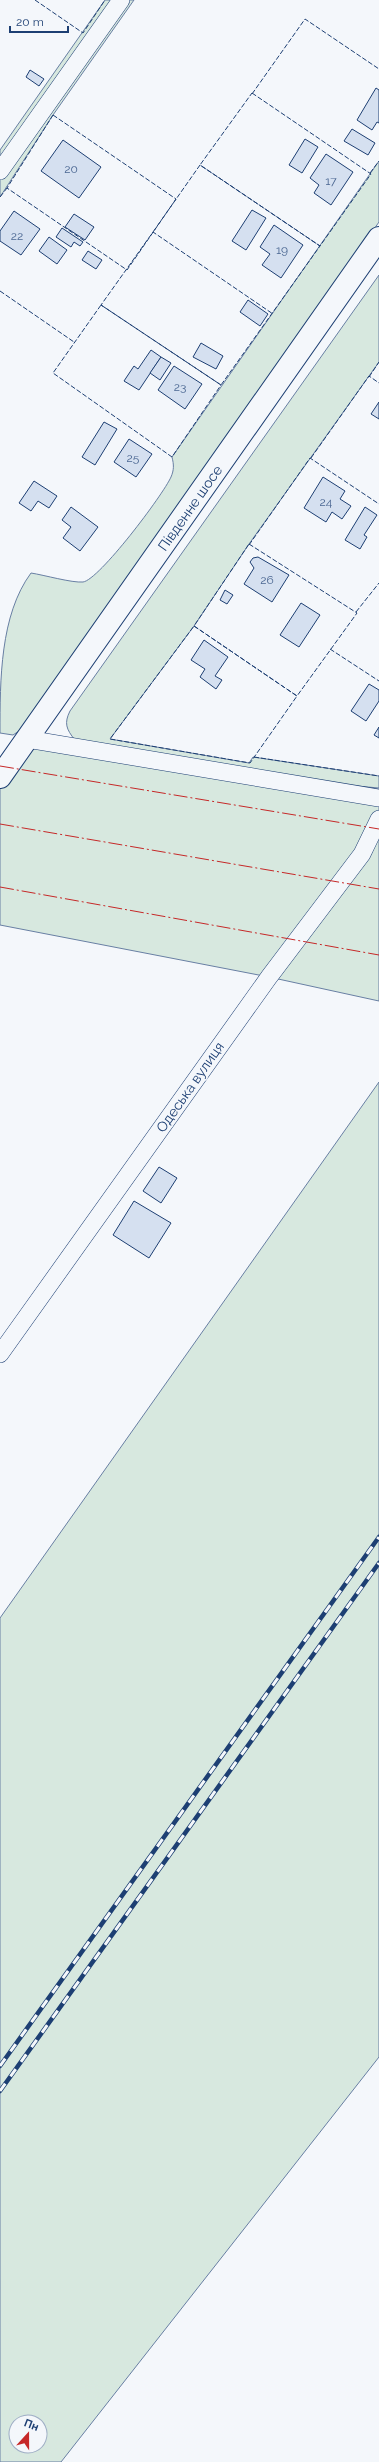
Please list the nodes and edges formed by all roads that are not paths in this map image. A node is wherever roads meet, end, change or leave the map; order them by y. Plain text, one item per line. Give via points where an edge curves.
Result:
1 (122, 0) edge
2 (0, 171) edge
3 (379, 238) edge
4 (27, 739) junction
5 (0, 777) edge
6 (379, 798) edge
7 (379, 819) edge
8 (0, 1354) edge

1 - 2 street
3 - 4 street, Південне шосе
4 - 5 street, Південне шосе
4 - 6 street
7 - 8 street, Одеська вулиця via 362,854 268,977

